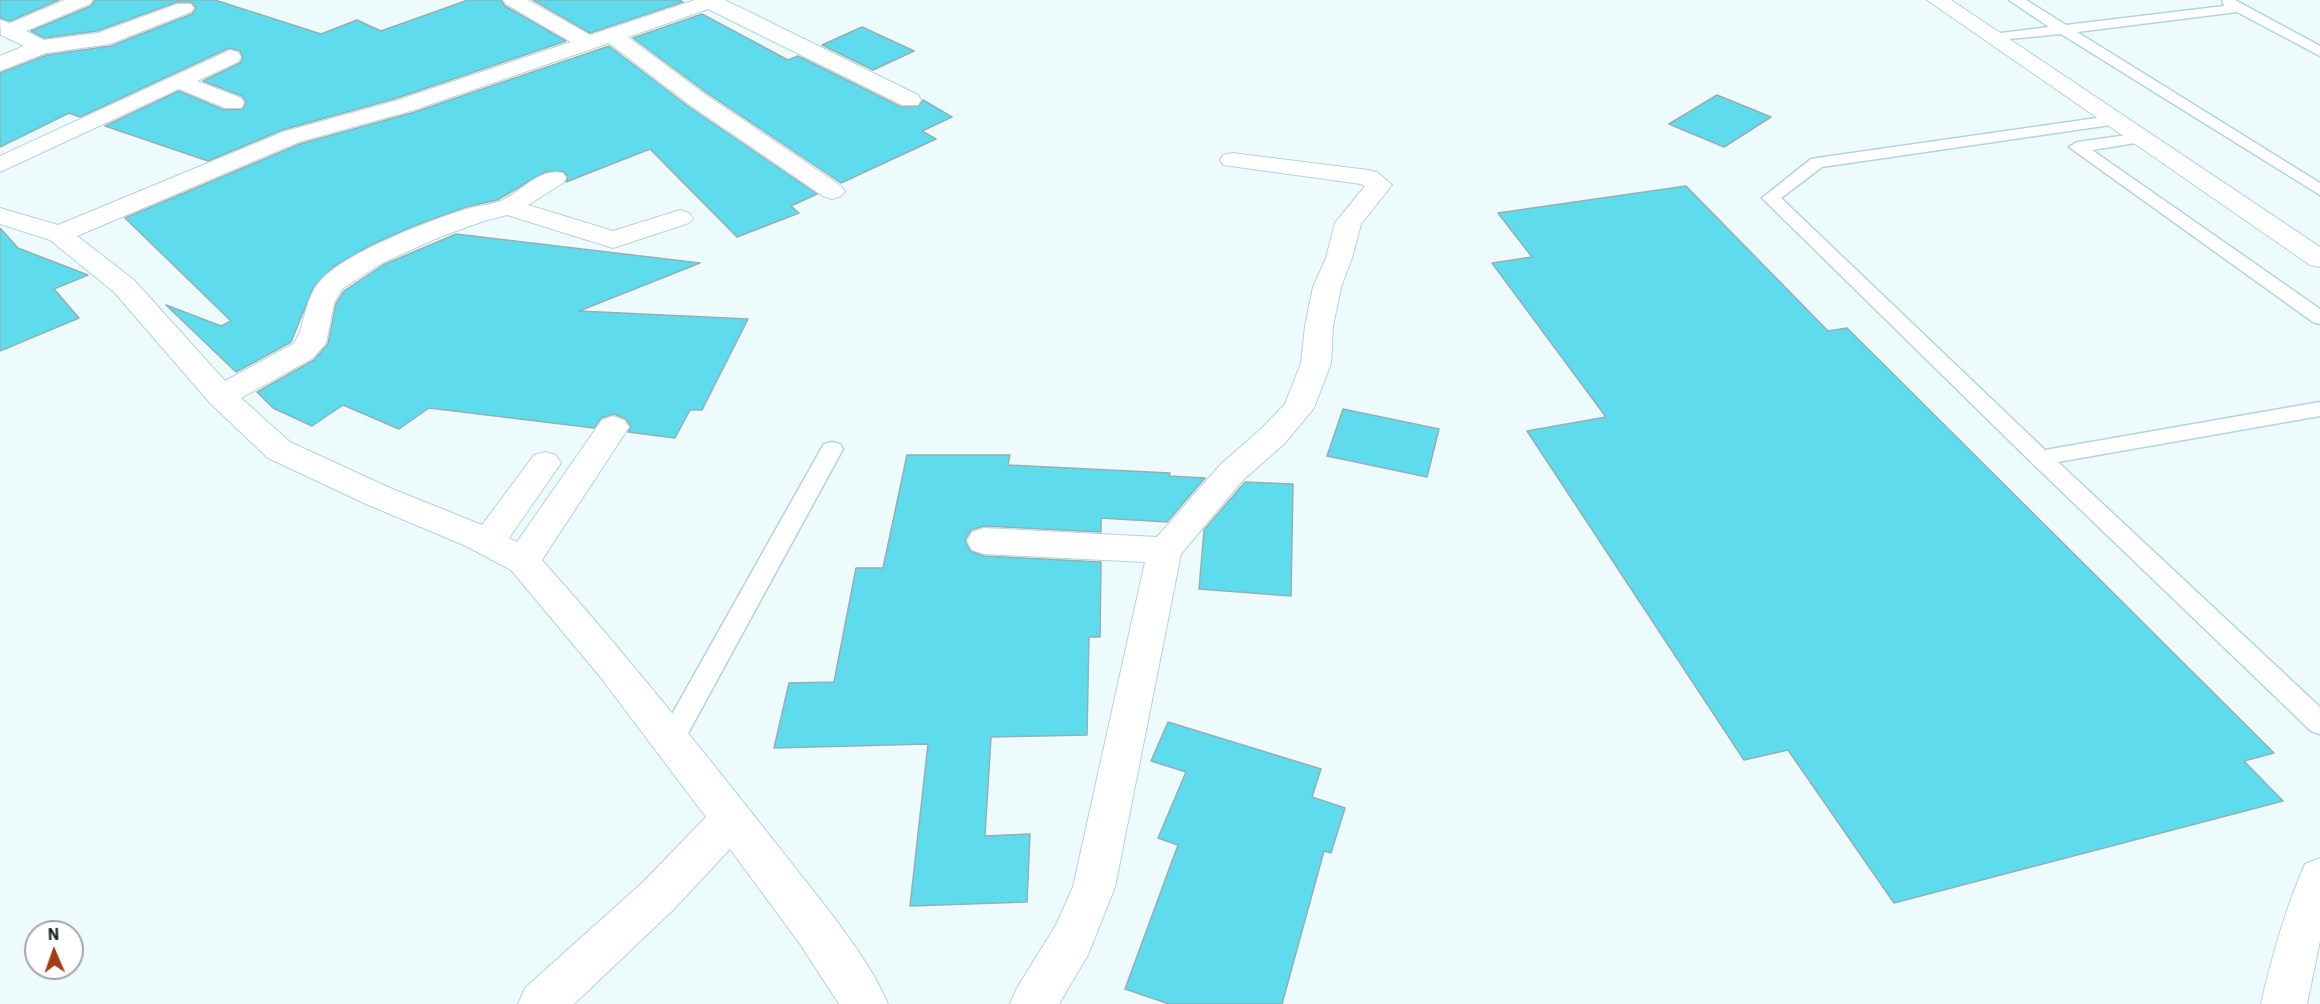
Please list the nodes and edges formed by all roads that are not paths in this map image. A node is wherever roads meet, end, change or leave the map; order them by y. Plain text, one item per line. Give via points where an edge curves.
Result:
1 (83, 0) edge
2 (513, 0) edge
3 (1937, 0) edge
4 (2016, 0) edge
5 (2224, 0) edge
6 (712, 1) edge
7 (184, 8) dead end
8 (2239, 8) junction
9 (4, 29) edge
10 (2065, 31) junction
11 (612, 35) junction
12 (1993, 38) junction
13 (588, 43) junction
14 (40, 47) junction
15 (2320, 51) edge
16 (230, 57) dead end
17 (0, 64) edge
18 (178, 81) junction
19 (910, 100) dead end
20 (233, 103) dead end
21 (2118, 120) junction
22 (2142, 138) junction
23 (1232, 160) dead end
24 (0, 165) edge
25 (554, 178) dead end
26 (2320, 190) edge
27 (832, 191) dead end
28 (508, 207) junction
29 (0, 216) edge
30 (680, 218) dead end
31 (59, 234) junction
32 (2320, 259) edge
33 (2317, 313) edge
34 (221, 396) junction
35 (2320, 409) edge
36 (613, 427) dead end
37 (832, 449) dead end
38 (2040, 458) junction
39 (545, 463) dead end
40 (984, 541) dead end
41 (488, 542) junction
42 (1166, 550) junction
43 (523, 561) junction
44 (2320, 723) edge
45 (671, 740) junction
46 (732, 819) junction
47 (2320, 878) edge
48 (541, 1004) edge
49 (865, 1004) edge
50 (1033, 1004) edge
51 (2284, 1004) edge

1 - 9 street
2 - 13 street
3 - 12 street
4 - 10 lane
5 - 8 lane
6 - 11 street
6 - 19 street
7 - 14 street via 102,39
8 - 10 lane
8 - 15 lane
9 - 14 street
10 - 12 lane
10 - 26 lane
11 - 13 street
11 - 27 street via 698,100
12 - 21 street
13 - 31 street via 406,105 291,137
14 - 17 street
16 - 18 street
18 - 20 street
18 - 24 street
21 - 22 street
21 - 38 lane via 1817,163 1771,198
22 - 32 street
22 - 33 lane via 2077,147
23 - 42 street via 1368,177 1379,185 1348,223 1327,287 1316,363 1299,408 1232,472
25 - 28 street
28 - 30 street via 613,240
28 - 34 street via 433,230 348,272 325,291 311,343 303,351
29 - 31 street
31 - 34 street via 124,286
34 - 41 street via 279,450
35 - 38 lane
36 - 43 street
37 - 45 lane
38 - 44 lane
39 - 41 street
40 - 42 street
41 - 43 street
42 - 50 street via 1094,887 1072,940
43 - 45 street
45 - 46 street
46 - 48 street via 658,896
46 - 49 street via 815,929
47 - 51 street via 2300,936

